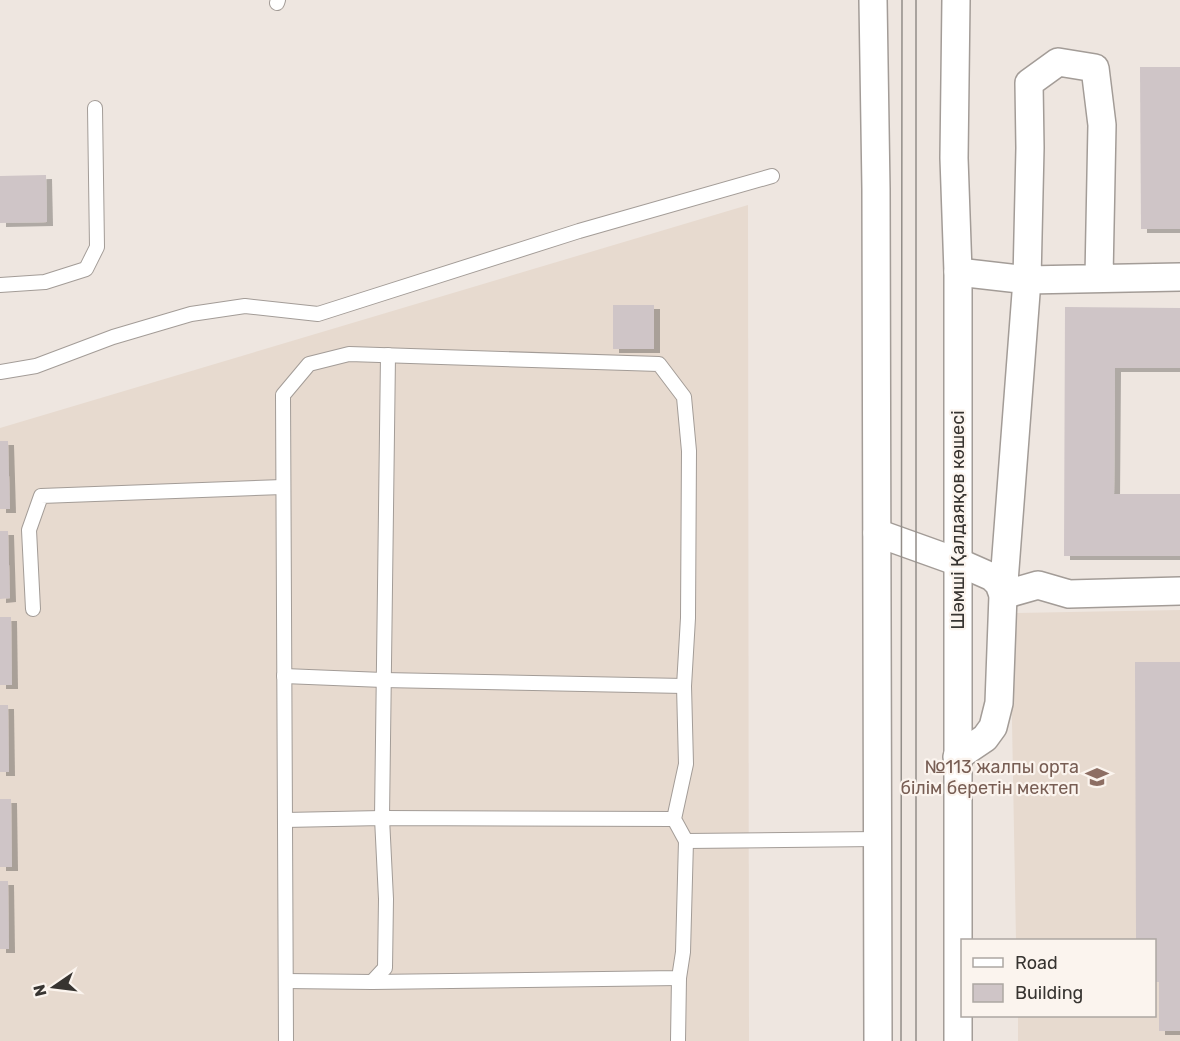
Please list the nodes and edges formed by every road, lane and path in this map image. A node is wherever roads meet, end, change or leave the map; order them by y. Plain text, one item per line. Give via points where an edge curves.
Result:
1 (873, 0) edge
2 (956, 0) edge
3 (95, 108) dead end
4 (772, 176) dead end
5 (958, 272) junction
6 (1180, 277) edge
7 (1099, 278) junction
8 (1027, 280) junction
9 (0, 285) edge
10 (388, 355) junction
11 (0, 372) edge
12 (283, 487) junction
13 (877, 533) junction
14 (958, 562) junction
15 (1180, 591) edge
16 (1003, 595) junction
17 (33, 609) dead end
18 (284, 676) junction
19 (383, 680) junction
20 (684, 686) junction
21 (957, 757) junction
22 (382, 818) junction
23 (674, 819) junction
24 (285, 820) junction
25 (878, 839) junction
26 (686, 841) junction
27 (680, 978) junction
28 (286, 981) junction
29 (372, 982) junction
30 (286, 1041) edge
31 (678, 1041) edge
32 (878, 1041) edge
33 (957, 1041) edge

1 - 13 street
2 - 5 street, Шәмші Қалдаяқов көшесі via 954,158
3 - 9 lane via 97,247 86,269 45,282
4 - 11 lane via 579,231 318,314 245,306 191,314 113,337 36,366
5 - 8 street
5 - 14 street, Шәмші Қалдаяқов көшесі
6 - 7 street
7 - 8 street
7 - 8 street via 1102,125 1095,68 1058,62 1029,83
8 - 16 street
10 - 12 lane via 348,354 309,364 283,395
10 - 19 lane
10 - 20 lane via 659,364 684,397 689,451
12 - 17 lane via 41,496 29,530
12 - 18 lane
13 - 14 street
13 - 25 street
14 - 16 street via 992,578
14 - 21 street, Шәмші Қалдаяқов көшесі
15 - 16 street via 1069,594 1038,585
16 - 21 street via 999,703 993,727 985,738
18 - 19 lane
18 - 24 lane
19 - 20 lane
19 - 22 lane
20 - 23 lane via 686,764
21 - 33 street, Шәмші Қалдаяқов көшесі
22 - 23 lane
22 - 24 lane
22 - 29 lane via 385,968
23 - 26 lane
24 - 28 lane
25 - 26 lane
25 - 32 street
26 - 27 lane
27 - 29 lane
27 - 31 lane
28 - 29 lane
28 - 30 lane

